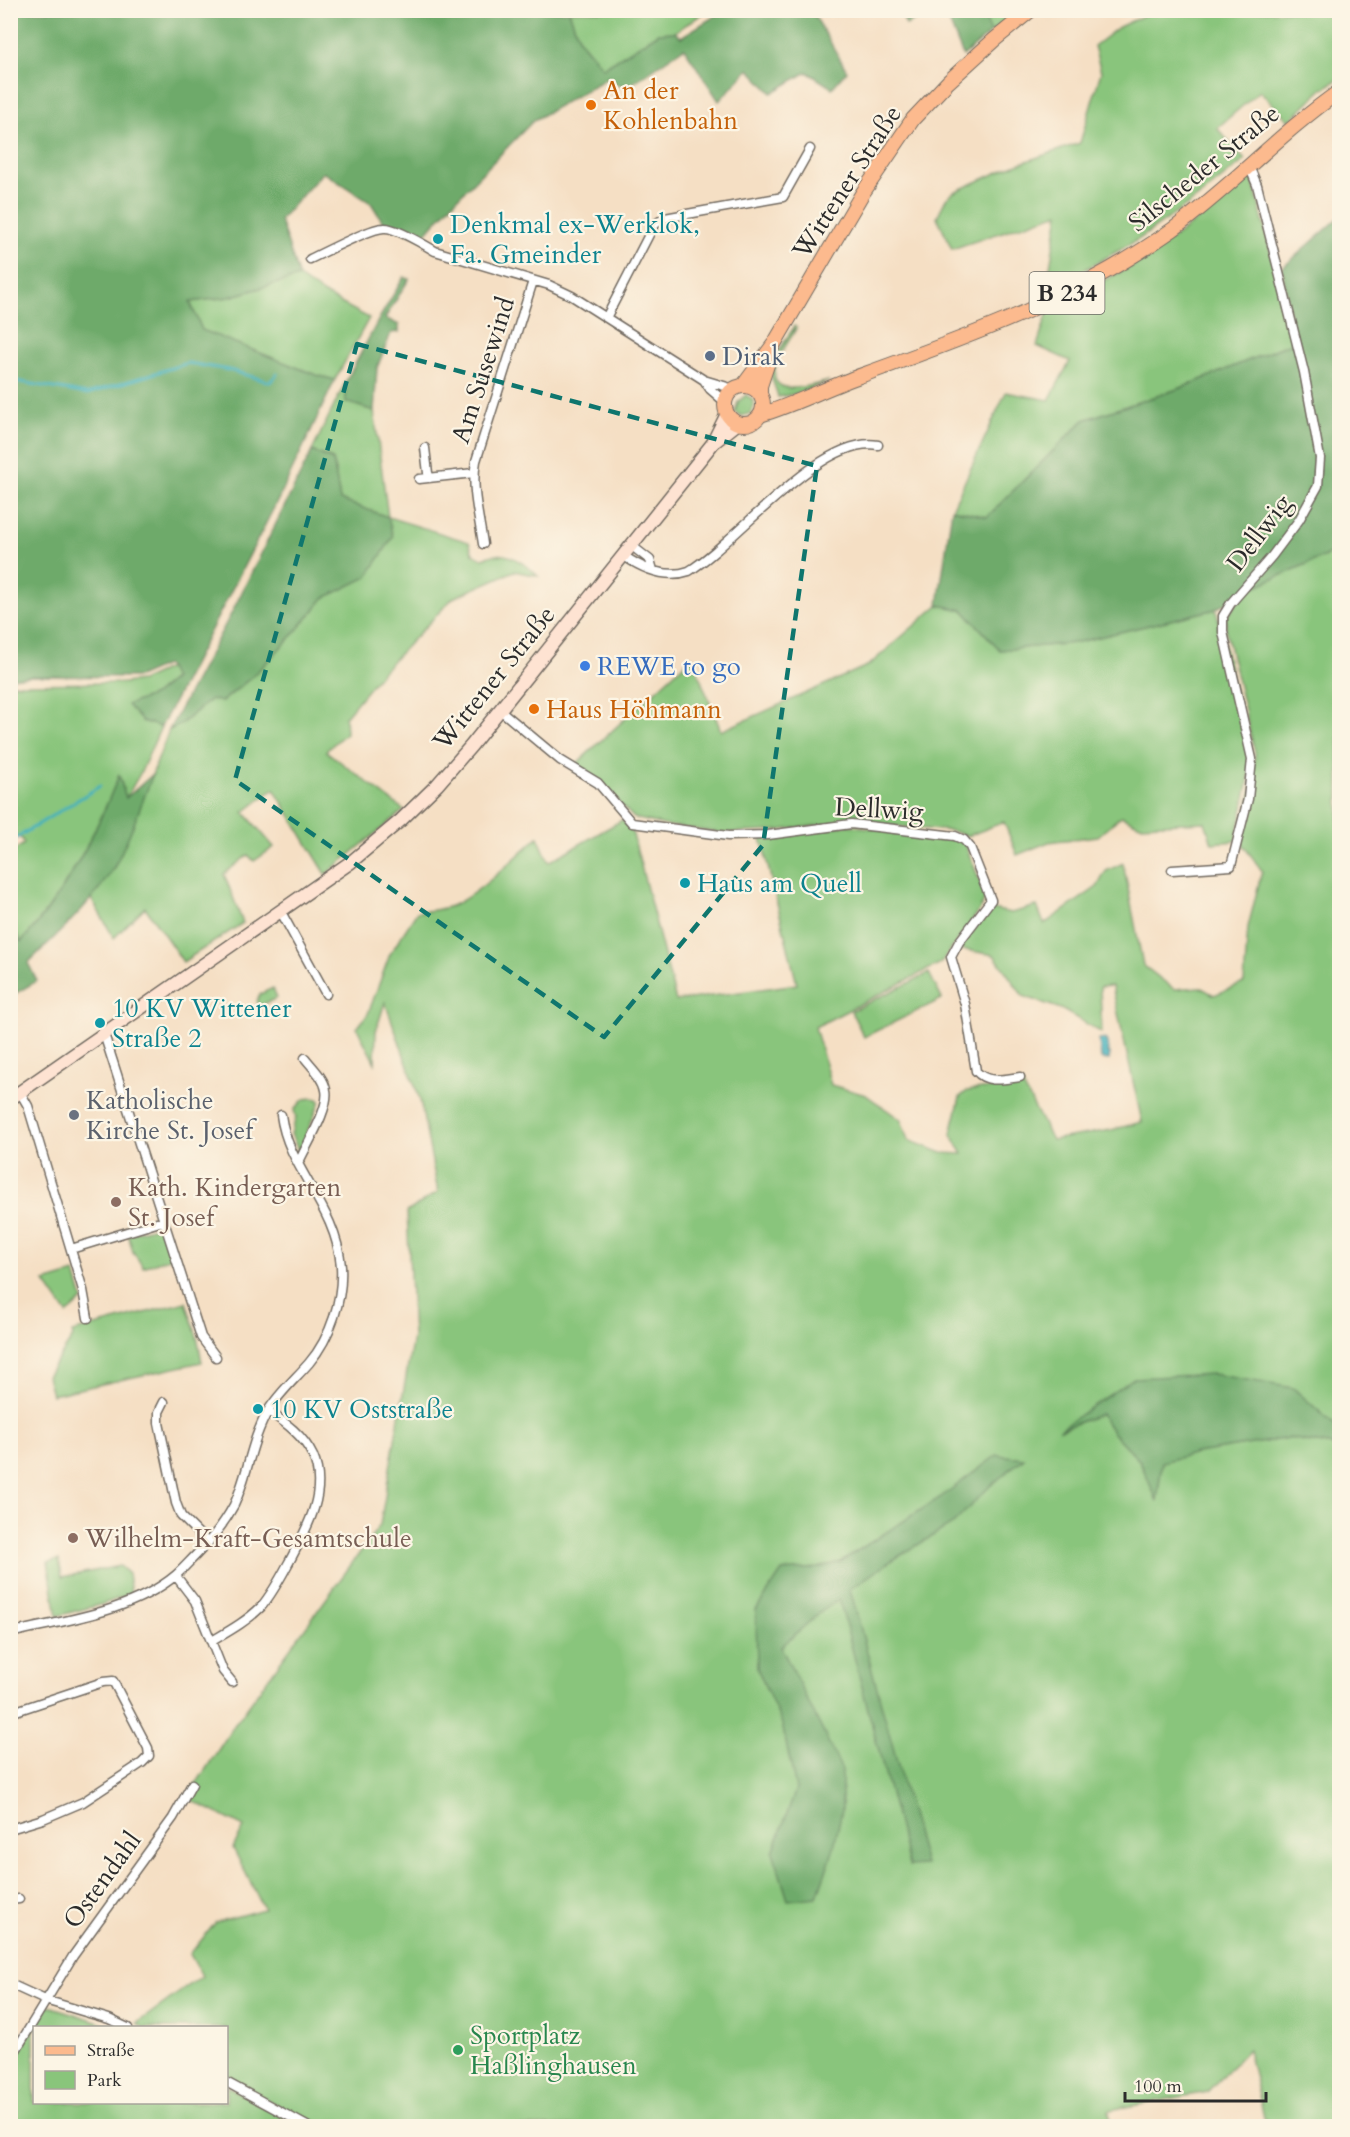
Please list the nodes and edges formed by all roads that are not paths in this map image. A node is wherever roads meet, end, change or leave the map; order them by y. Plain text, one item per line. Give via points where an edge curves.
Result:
1 (1031, 10) edge
2 (1340, 91) edge
3 (810, 149) dead end
4 (1249, 166) junction
5 (310, 259) dead end
6 (533, 281) junction
7 (607, 316) junction
8 (774, 345) junction
9 (704, 380) junction
10 (739, 387) junction
11 (761, 396) junction
12 (796, 400) junction
13 (726, 408) junction
14 (760, 415) junction
15 (738, 423) junction
16 (713, 443) junction
17 (878, 446) dead end
18 (425, 448) dead end
19 (474, 473) junction
20 (430, 478) junction
21 (419, 479) dead end
22 (483, 544) dead end
23 (632, 546) junction
24 (624, 556) junction
25 (652, 570) junction
26 (500, 710) junction
27 (1172, 870) dead end
28 (281, 912) junction
29 (326, 994) dead end
30 (104, 1034) junction
31 (305, 1058) dead end
32 (1020, 1077) dead end
33 (15, 1096) edge
34 (281, 1115) dead end
35 (299, 1162) junction
36 (163, 1221) junction
37 (71, 1249) junction
38 (88, 1318) dead end
39 (216, 1357) dead end
40 (164, 1402) dead end
41 (268, 1411) junction
42 (208, 1543) junction
43 (176, 1576) junction
44 (10, 1633) edge
45 (212, 1641) junction
46 (232, 1682) dead end
47 (10, 1713) edge
48 (192, 1784) dead end
49 (10, 1829) edge
50 (10, 1984) edge
51 (45, 2000) junction
52 (124, 2026) edge
53 (10, 2060) edge
54 (228, 2083) edge
55 (307, 2127) edge

1 - 8 main road, Wittener Straße via 948,82 913,119 862,194
2 - 4 main road, Silscheder Straße / B 234
3 - 7 street via 783,197 658,221
4 - 12 main road, Silscheder Straße / B 234 via 1211,200 1152,243 1053,301
4 - 27 street, Dellwig via 1306,382 1320,458 1317,486 1299,520 1223,616 1223,632 1252,759 1248,798 1231,866
5 - 6 street via 386,227 435,251
6 - 7 street via 549,285
6 - 19 street, Am Susewind
7 - 9 street
8 - 10 main road, Wittener Straße
8 - 11 main road, Wittener Straße via 760,386
9 - 10 street
9 - 13 street
10 - 11 main road via 752,388
10 - 13 main road via 727,397
11 - 12 main road, Silscheder Straße
11 - 14 main road
12 - 14 main road, Silscheder Straße / B 234
13 - 15 main road
13 - 16 main road, Wittener Straße
14 - 15 main road via 750,423
15 - 16 main road, Wittener Straße
16 - 23 main road, Wittener Straße
17 - 25 street via 860,445 797,478 689,571 674,575
18 - 20 street, Am Susewind
19 - 20 street, Am Susewind
19 - 22 street, Am Susewind
20 - 21 street, Am Susewind
23 - 24 main road, Wittener Straße
23 - 25 street via 650,560
24 - 25 street via 641,568
24 - 26 main road, Wittener Straße
26 - 28 main road, Wittener Straße via 437,785 401,820
26 - 32 street, Dellwig via 552,754 598,783 632,823 728,836 862,824 964,840 991,900 951,957 965,1004 976,1071 993,1080
28 - 29 street
28 - 30 main road, Wittener Straße
30 - 33 main road, Wittener Straße
30 - 36 street
31 - 35 street via 324,1084 327,1096
33 - 37 street via 28,1106
34 - 35 street via 285,1136
35 - 41 street via 332,1226 341,1281 327,1335 311,1361
36 - 37 street
36 - 39 street via 201,1337
37 - 38 street
40 - 42 street via 159,1423 176,1503 181,1516
41 - 42 street via 234,1505
41 - 45 street via 298,1432 312,1455 318,1475 314,1509 273,1591 247,1619
42 - 43 street
43 - 44 street via 143,1595 100,1612
43 - 45 street via 195,1601
45 - 46 street via 223,1671
47 - 49 street via 113,1681 149,1756 83,1802
48 - 51 street, Ostendahl via 173,1818 95,1923
50 - 51 street
51 - 52 street
51 - 53 street, Ostendahl
54 - 55 street

